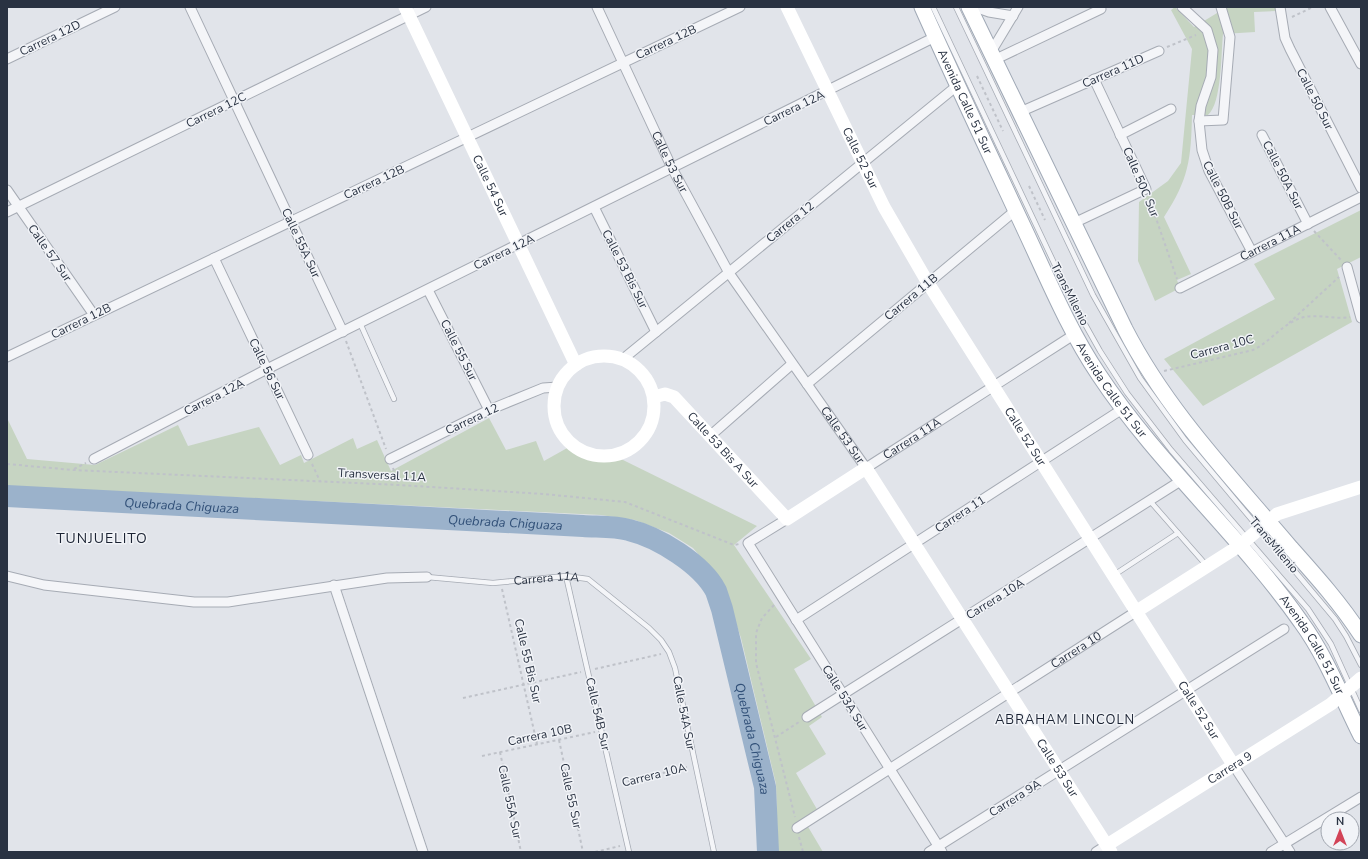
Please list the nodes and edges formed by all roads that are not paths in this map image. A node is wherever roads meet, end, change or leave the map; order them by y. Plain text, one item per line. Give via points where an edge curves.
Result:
1 (115, 7) edge
2 (190, 7) edge
3 (426, 7) edge
4 (597, 7) edge
5 (740, 7) edge
6 (787, 7) edge
7 (922, 7) edge
8 (933, 7) edge
9 (956, 7) edge
10 (969, 7) edge
11 (975, 7) edge
12 (1018, 7) edge
13 (1182, 7) edge
14 (1221, 7) edge
15 (1280, 7) edge
16 (1330, 7) edge
17 (1101, 9) dead end
18 (406, 11) edge
19 (1013, 16) junction
20 (936, 37) junction
21 (1159, 51) road end
22 (992, 56) junction
23 (7, 59) edge
24 (623, 63) junction
25 (1361, 64) edge
26 (1094, 79) junction
27 (958, 85) junction
28 (827, 91) junction
29 (234, 101) junction
30 (1171, 109) dead end
31 (1020, 112) junction
32 (1199, 121) junction
33 (1120, 134) junction
34 (1262, 135) dead end
35 (467, 137) junction
36 (862, 164) junction
37 (672, 168) junction
38 (1361, 188) edge
39 (7, 190) edge
40 (1361, 197) edge
41 (19, 207) junction
42 (594, 207) junction
43 (1016, 210) junction
44 (7, 212) edge
45 (291, 221) junction
46 (1074, 223) junction
47 (1308, 224) junction
48 (518, 245) junction
49 (1252, 252) junction
50 (214, 258) junction
51 (1347, 267) road end
52 (729, 273) junction
53 (928, 283) junction
54 (1180, 288) road end
55 (428, 290) junction
56 (94, 315) junction
57 (1360, 316) edge
58 (360, 324) junction
59 (343, 332) junction
60 (656, 332) junction
61 (1075, 334) junction
62 (7, 357) edge
63 (623, 359) junction
64 (792, 364) junction
65 (576, 365) junction
66 (267, 369) junction
67 (807, 384) junction
68 (993, 386) junction
69 (558, 387) junction
70 (654, 397) junction
71 (394, 399) dead end
72 (1124, 408) junction
73 (490, 410) junction
74 (710, 436) junction
75 (308, 455) road end
76 (390, 458) road end
77 (94, 459) road end
78 (1042, 462) junction
79 (866, 468) junction
80 (1182, 480) junction
81 (1361, 487) edge
82 (1150, 501) junction
83 (787, 519) junction
84 (1264, 524) junction
85 (1178, 533) junction
86 (1091, 538) junction
87 (1243, 542) junction
88 (748, 543) joint
89 (914, 544) junction
90 (1207, 566) junction
91 (1114, 575) junction
92 (7, 576) edge
93 (566, 576) junction
94 (426, 577) joint
95 (334, 585) junction
96 (1137, 611) junction
97 (962, 619) junction
98 (796, 620) junction
99 (649, 628) joint
100 (1284, 628) dead end
101 (1361, 635) edge
102 (1361, 665) edge
103 (1361, 678) edge
104 (1187, 690) junction
105 (1346, 692) junction
106 (1009, 693) junction
107 (843, 694) junction
108 (1361, 710) edge
109 (807, 717) road end
110 (1361, 736) edge
111 (1234, 766) junction
112 (890, 769) junction
113 (1059, 770) junction
114 (1361, 797) edge
115 (797, 828) road end
116 (1287, 848) edge
117 (940, 849) edge
118 (1104, 850) edge
119 (423, 852) edge
120 (629, 852) edge
121 (714, 852) edge
122 (929, 852) edge
123 (1271, 852) edge

1 - 23 street, Carrera 12D
2 - 29 street, Calle 55A Sur
3 - 18 street, Carrera 12C
4 - 24 street, Calle 53 Sur
5 - 24 street, Carrera 12B
6 - 28 street, Calle 52 Sur
7 - 20 main road, Avenida Calle 51 Sur
8 - 87 lane, TransMilenio via 1072,300 1100,351 1141,413
9 - 84 lane, TransMilenio via 1079,265 1128,358 1169,420
10 - 22 main road
11 - 19 street
12 - 19 street
13 - 32 street, Calle 50B Sur via 1207,30 1213,50 1211,77 1201,106
14 - 32 street via 1230,37 1223,120
15 - 38 street, Calle 50 Sur via 1290,49
16 - 25 street
17 - 22 street
18 - 29 street, Carrera 12C
18 - 35 street, Calle 54 Sur
19 - 22 street
20 - 27 main road, Avenida Calle 51 Sur
20 - 28 street, Carrera 12A
21 - 26 street, Carrera 11D
22 - 31 main road
24 - 35 street, Carrera 12B
24 - 37 street, Calle 53 Sur
26 - 31 street, Carrera 11D
26 - 33 street, Calle 50C Sur
27 - 36 street, Carrera 12
27 - 43 main road, Avenida Calle 51 Sur
28 - 36 street, Calle 52 Sur
28 - 37 street, Carrera 12A
29 - 41 street, Carrera 12C
29 - 45 street, Calle 55A Sur
30 - 33 street
31 - 46 main road
32 - 49 street, Calle 50B Sur via 1205,159
33 - 46 street, Calle 50C Sur via 1146,189
34 - 47 street, Calle 50A Sur
35 - 45 street, Carrera 12B
35 - 48 street, Calle 54 Sur
36 - 52 street, Carrera 12
36 - 53 street, Calle 52 Sur
37 - 42 street, Carrera 12A
37 - 52 street, Calle 53 Sur
39 - 41 street, Calle 57 Sur
40 - 47 street, Carrera 11A
41 - 44 street, Carrera 12C
41 - 56 street, Calle 57 Sur
42 - 48 street, Carrera 12A
42 - 60 street, Calle 53 Bis Sur
43 - 53 street, Carrera 11B
43 - 61 main road, Avenida Calle 51 Sur
45 - 50 street, Carrera 12B
45 - 59 street, Calle 55A Sur
46 - 84 main road via 1125,329 1150,374
47 - 49 street, Carrera 11A
48 - 55 street, Carrera 12A
48 - 65 street, Calle 54 Sur
49 - 54 street, Carrera 11A
50 - 56 street, Carrera 12B
50 - 66 street, Calle 56 Sur
51 - 57 street
52 - 60 street, Carrera 12
52 - 64 street, Calle 53 Sur
53 - 67 street, Carrera 11B
53 - 68 street, Calle 52 Sur
55 - 58 street, Carrera 12A
55 - 73 street, Calle 55 Sur
56 - 62 street, Carrera 12B
58 - 59 street, Carrera 12A
58 - 71 lane
59 - 66 street, Carrera 12A
60 - 63 street, Carrera 12
61 - 68 street, Carrera 11A
61 - 72 main road, Avenida Calle 51 Sur via 1100,377
63 - 65 street via 594,357
63 - 70 street via 640,370
64 - 67 street, Calle 53 Sur
64 - 74 street
65 - 69 street
66 - 75 street, Calle 56 Sur
66 - 77 street, Carrera 12A
67 - 79 street, Calle 53 Sur
68 - 78 street, Calle 52 Sur
68 - 79 street, Carrera 11A
69 - 70 street via 554,401 560,429 579,449 606,456 621,453 644,437 651,425
69 - 73 street, Carrera 12 via 543,388
70 - 74 street, Calle 53 Bis A Sur via 671,395
72 - 78 street, Carrera 11
72 - 80 main road, Avenida Calle 51 Sur
73 - 76 street, Carrera 12
74 - 83 street, Calle 53 Bis A Sur
78 - 86 street, Calle 52 Sur
78 - 89 street, Carrera 11
79 - 83 street, Carrera 11A
79 - 89 street, Calle 53 Sur
80 - 82 street, Carrera 10A
80 - 87 main road, Avenida Calle 51 Sur
81 - 84 street, Carrera 10 via 1282,512
82 - 85 lane
82 - 86 street, Carrera 10A
83 - 88 street, Carrera 11A
84 - 87 street, Carrera 10
84 - 101 main road via 1320,581
84 - 102 lane, TransMilenio via 1335,619
85 - 90 lane
85 - 91 lane
86 - 91 street, Calle 52 Sur
86 - 97 street, Carrera 10A
87 - 90 street, Carrera 10
87 - 105 main road, Avenida Calle 51 Sur via 1308,632
88 - 98 street, Calle 53A Sur
89 - 97 street, Calle 53 Sur
89 - 98 street, Carrera 11
90 - 96 street, Carrera 10
91 - 96 street, Calle 52 Sur
92 - 95 street via 44,585 194,602 228,602
93 - 94 lane, Carrera 11A via 501,582
93 - 99 lane, Carrera 11A via 578,576 595,583
93 - 120 lane, Calle 54B Sur
94 - 95 street via 387,578
95 - 119 street
96 - 104 street, Calle 52 Sur
96 - 106 street, Carrera 10
97 - 106 street, Calle 53 Sur
97 - 107 street, Carrera 10A
98 - 107 street, Calle 53A Sur
99 - 121 lane, Calle 54A Sur via 669,652 675,668
100 - 104 street, Carrera 9A
103 - 105 street, Carrera 9
104 - 111 street, Calle 52 Sur
104 - 113 street, Carrera 9A
105 - 108 lane
105 - 110 main road, Avenida Calle 51 Sur
105 - 111 street, Carrera 9
106 - 112 street, Carrera 10
106 - 113 street, Calle 53 Sur
107 - 109 street, Carrera 10A
107 - 112 street, Calle 53A Sur
111 - 116 street, Calle 52 Sur
111 - 118 street, Carrera 9
112 - 115 street, Carrera 10
112 - 117 street, Calle 53A Sur
113 - 117 street, Carrera 9A
113 - 118 street, Calle 53 Sur
114 - 116 street
116 - 123 street
117 - 122 street, Carrera 9A

